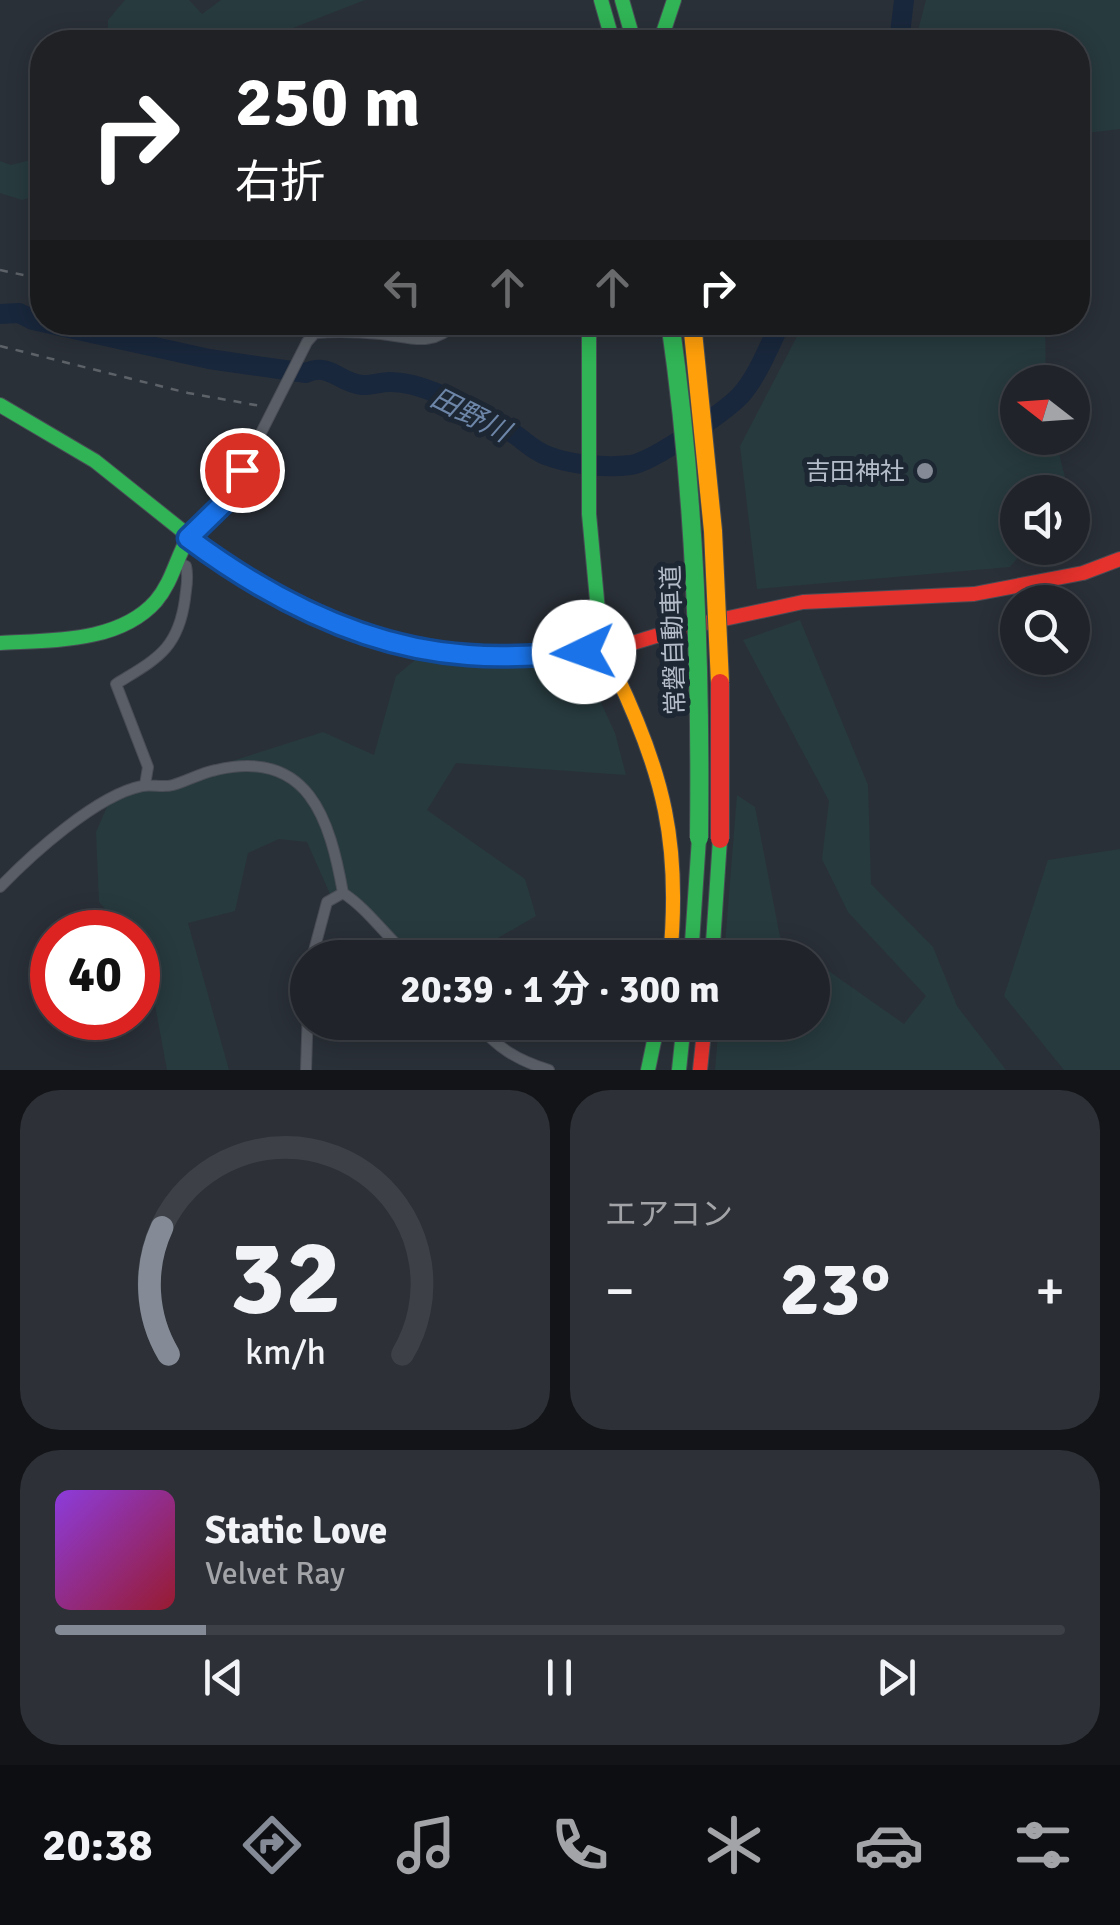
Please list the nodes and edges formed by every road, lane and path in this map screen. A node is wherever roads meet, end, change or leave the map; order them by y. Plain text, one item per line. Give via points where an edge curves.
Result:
1 (602, 0) edge
2 (622, 0) edge
3 (674, 0) edge
4 (611, 30) edge
5 (631, 30) edge
6 (664, 30) edge
7 (0, 270) edge
8 (30, 276) edge
9 (313, 335) edge
10 (388, 335) edge
11 (438, 335) edge
12 (589, 335) edge
13 (672, 335) edge
14 (693, 335) edge
15 (0, 346) edge
16 (0, 406) edge
17 (273, 409) junction
18 (188, 538) junction
19 (1120, 559) edge
20 (176, 562) junction
21 (600, 632) junction
22 (0, 643) edge
23 (626, 645) junction
24 (584, 652) junction
25 (615, 672) junction
26 (146, 785) junction
27 (0, 887) edge
28 (342, 893) junction
29 (317, 940) edge
30 (392, 940) edge
31 (672, 940) edge
32 (692, 940) edge
33 (713, 940) edge
34 (307, 1040) edge
35 (491, 1040) edge
36 (654, 1040) edge
37 (682, 1040) edge
38 (703, 1040) edge
39 (306, 1070) edge
40 (549, 1070) edge
41 (648, 1070) edge
42 (679, 1070) edge
43 (700, 1070) edge

1 - 4 main road
2 - 5 main road
3 - 6 main road
7 - 8 path
9 - 17 street
10 - 11 street via 414,341
12 - 21 main road via 589,500
13 - 32 main road, 常磐自動車道, bridge via 699,608
14 - 33 main road, 常磐自動車道, bridge via 712,499 722,713
15 - 17 path
16 - 18 main road via 95,461
17 - 18 street via 227,500
18 - 20 main road
18 - 24 main road via 280,598 406,646 468,656
19 - 23 main road via 974,594 803,602
20 - 22 main road via 161,594 126,624 91,636
20 - 26 street via 188,575 174,639 163,654 116,684 148,767
21 - 23 main road via 618,635
21 - 24 main road
23 - 25 main road via 627,658
24 - 25 main road via 591,670
25 - 31 main road via 654,757 674,836
26 - 27 street via 99,802
26 - 28 street via 172,785 240,766 285,776 304,788 326,821
28 - 29 street via 327,902
28 - 30 street
34 - 39 street
35 - 40 street
36 - 41 main road
37 - 42 main road
38 - 43 main road

